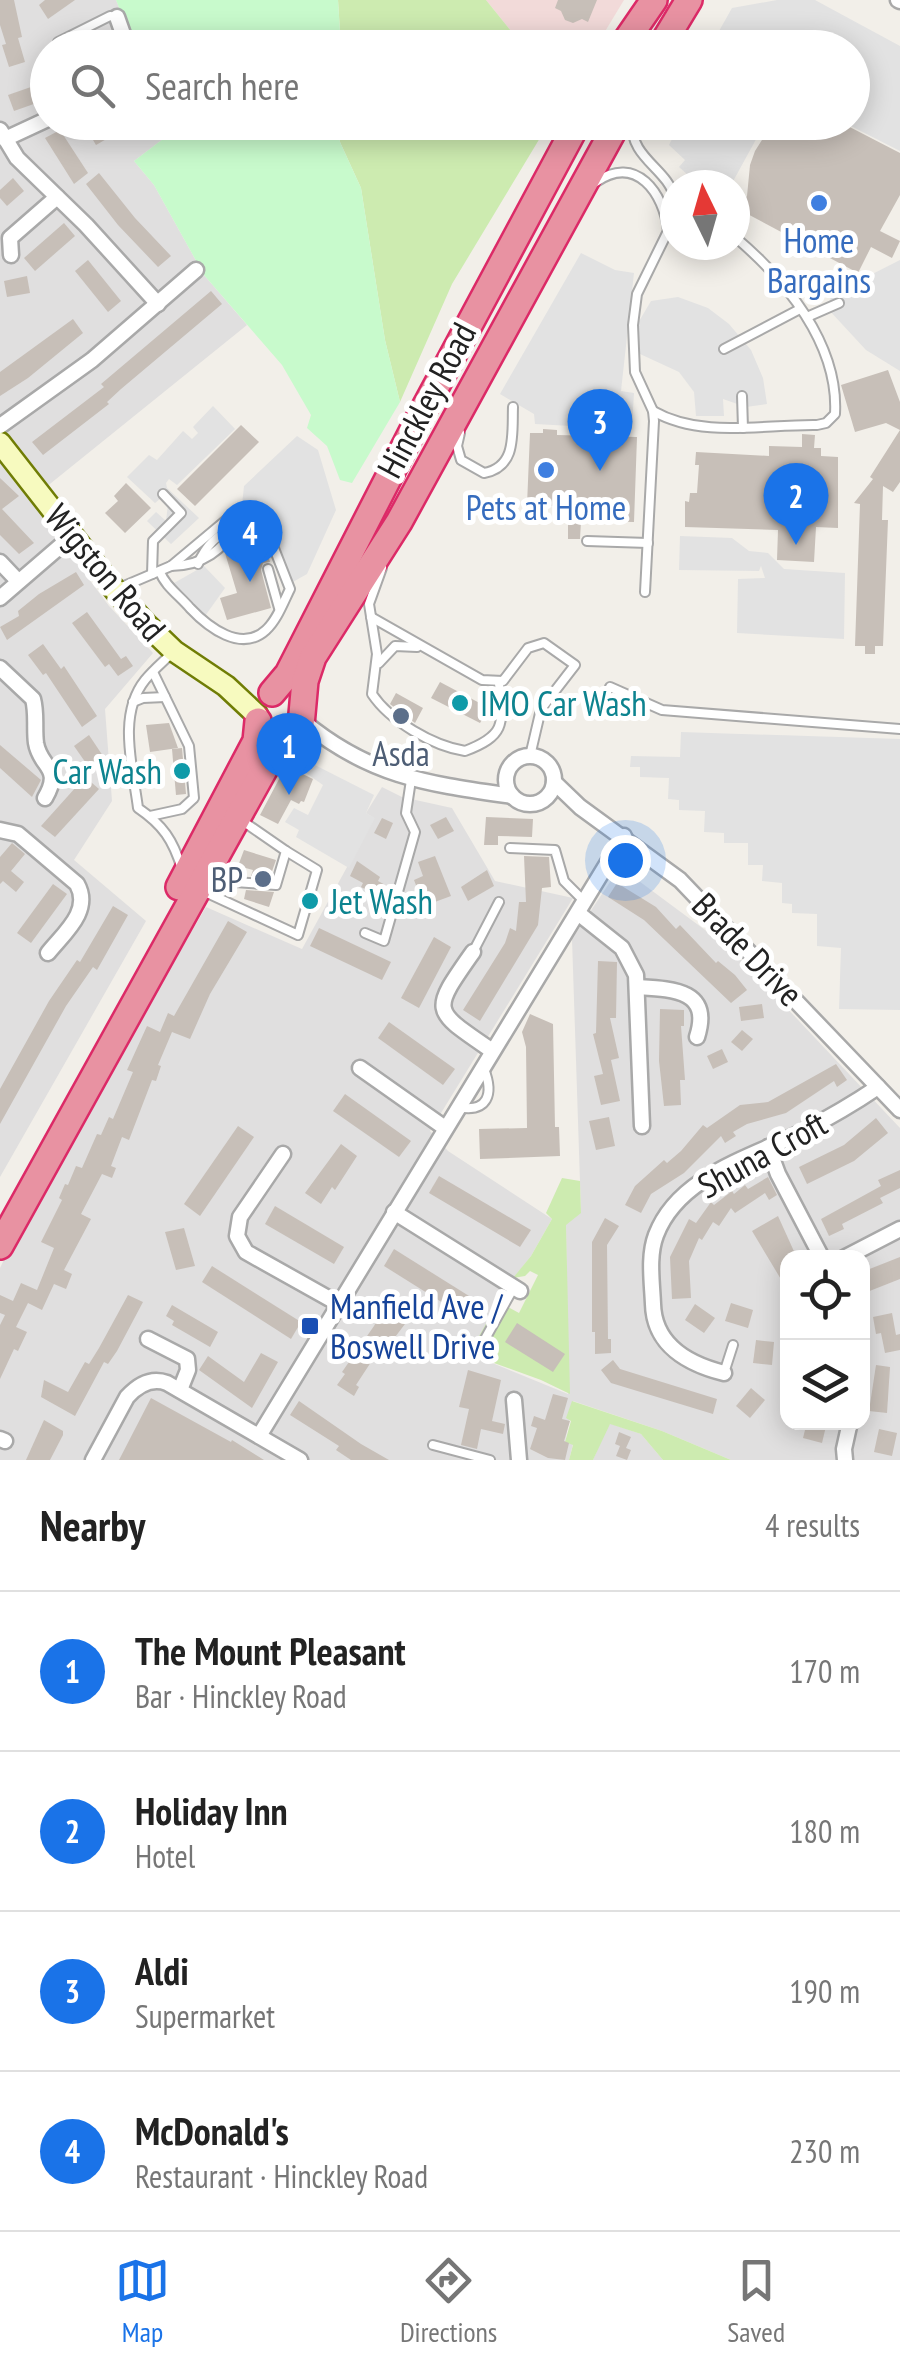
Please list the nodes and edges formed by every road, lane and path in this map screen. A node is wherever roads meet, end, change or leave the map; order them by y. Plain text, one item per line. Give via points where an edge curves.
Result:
1 (654, 0) edge
2 (689, 0) edge
3 (117, 16) joint
4 (82, 30) edge
5 (122, 30) edge
6 (633, 30) edge
7 (671, 30) edge
8 (30, 125) edge
9 (2, 134) edge
10 (568, 140) edge
11 (608, 140) edge
12 (634, 140) edge
13 (660, 174) edge
14 (57, 197) junction
15 (660, 200) edge
16 (5, 236) edge
17 (660, 251) edge
18 (750, 251) edge
19 (11, 255) dead end
20 (543, 259) junction
21 (196, 270) dead end
22 (839, 303) dead end
23 (158, 304) junction
24 (800, 309) junction
25 (807, 318) junction
26 (494, 345) junction
27 (724, 349) dead end
28 (742, 396) dead end
29 (513, 407) dead end
30 (653, 411) junction
31 (0, 426) edge
32 (743, 428) junction
33 (0, 443) edge
34 (163, 494) dead end
35 (399, 522) junction
36 (72, 536) junction
37 (258, 540) dead end
38 (587, 541) dead end
39 (648, 543) junction
40 (0, 562) edge
41 (170, 566) junction
42 (268, 570) dead end
43 (156, 573) junction
44 (18, 580) junction
45 (116, 590) junction
46 (646, 592) dead end
47 (0, 598) edge
48 (280, 610) junction
49 (371, 617) junction
50 (421, 648) junction
51 (174, 651) junction
52 (376, 666) junction
53 (0, 668) edge
54 (153, 672) junction
55 (499, 682) junction
56 (610, 687) dead end
57 (164, 697) junction
58 (133, 702) junction
59 (263, 706) junction
60 (298, 725) junction
61 (900, 729) edge
62 (530, 756) junction
63 (411, 780) junction
64 (509, 788) junction
65 (552, 788) junction
66 (44, 798) dead end
67 (243, 808) junction
68 (150, 816) junction
69 (0, 830) edge
70 (624, 836) junction
71 (510, 848) dead end
72 (286, 851) junction
73 (195, 888) junction
74 (499, 902) dead end
75 (581, 907) junction
76 (365, 933) dead end
77 (473, 952) joint
78 (48, 954) dead end
79 (638, 987) junction
80 (697, 1037) dead end
81 (491, 1050) junction
82 (482, 1065) junction
83 (360, 1068) dead end
84 (878, 1086) junction
85 (458, 1107) junction
86 (900, 1110) edge
87 (642, 1126) dead end
88 (446, 1128) junction
89 (768, 1147) junction
90 (283, 1154) dead end
91 (0, 1209) edge
92 (394, 1212) junction
93 (900, 1229) edge
94 (0, 1246) edge
95 (818, 1250) edge
96 (859, 1250) edge
97 (517, 1289) joint
98 (337, 1303) junction
99 (148, 1338) dead end
100 (485, 1338) dead end
101 (733, 1345) dead end
102 (724, 1373) joint
103 (180, 1390) junction
104 (514, 1400) dead end
105 (848, 1430) edge
106 (259, 1436) junction
107 (433, 1445) dead end
108 (93, 1460) edge
109 (300, 1460) edge
110 (490, 1460) edge
111 (518, 1460) edge
112 (845, 1460) edge

1 - 6 highway
2 - 7 highway
3 - 4 lane
3 - 5 street
8 - 9 street
9 - 14 street
10 - 59 highway, Hinckley Road via 288,674
11 - 20 highway, Hinckley Road
12 - 13 lane
14 - 16 street
14 - 23 street
15 - 20 lane via 653,187 631,175 609,175 593,185
16 - 19 street
17 - 30 lane via 634,310 632,359
18 - 24 lane
20 - 26 highway, Hinckley Road
21 - 23 street
22 - 25 lane
23 - 31 street
24 - 25 lane
24 - 27 lane
25 - 32 lane via 827,362 835,414 817,425
26 - 29 lane via 458,438 458,454 468,467 484,473 503,465
26 - 35 highway, Hinckley Road
28 - 32 lane
30 - 32 lane via 675,422
30 - 39 lane
33 - 36 street, Wigston Road
34 - 43 lane via 181,512 153,541
35 - 49 lane via 369,604
35 - 60 highway, Hinckley Road via 313,657
36 - 44 street
36 - 45 street, Wigston Road
37 - 41 lane via 251,527 240,524 205,548 198,564
38 - 39 lane
39 - 46 lane
40 - 44 street
41 - 43 lane
41 - 48 lane via 226,520 250,510 270,538 290,590
42 - 48 lane
43 - 45 lane
43 - 48 lane via 204,624 236,638 262,634
44 - 47 street
45 - 51 street, Wigston Road
49 - 50 lane
49 - 52 lane
50 - 52 lane via 395,646
50 - 55 lane
51 - 54 lane
51 - 59 street, Wigston Road
52 - 55 lane via 372,694 387,713 465,751 498,734
53 - 66 street via 35,706 36,744 52,772
54 - 57 lane
54 - 58 lane
55 - 62 lane via 528,648 544,642 575,665 541,709
56 - 61 lane via 662,710
57 - 58 lane
57 - 68 lane via 189,746 194,798
58 - 68 lane via 129,728 138,808
59 - 60 highway via 264,731 272,737
59 - 60 highway via 289,693 299,701
59 - 73 highway, Hinckley Road via 256,741
60 - 63 street
60 - 67 highway, Hinckley Road via 275,750
62 - 64 street via 508,771
62 - 65 street via 547,763
63 - 64 street via 470,790
63 - 76 lane via 406,813 416,832 384,941
64 - 65 street via 518,801 533,804
65 - 70 street, Brade Drive
67 - 72 lane via 244,823
67 - 73 highway, Hinckley Road
68 - 73 lane via 165,828
69 - 78 street via 18,834 83,895 80,913
70 - 75 street
70 - 84 street, Brade Drive via 695,894
71 - 75 lane via 555,850
72 - 73 lane via 276,885
72 - 73 lane via 317,870 298,935
73 - 91 highway, Hinckley Road
73 - 94 highway, Hinckley Road
74 - 77 lane
75 - 79 street via 622,948
75 - 81 street
77 - 81 street via 444,992 442,1011
79 - 80 street via 668,989 694,1001 702,1011
79 - 87 street
81 - 82 street
82 - 85 street
82 - 85 lane via 488,1100 475,1109
83 - 88 street
84 - 86 street, Brade Drive
84 - 89 street, Shuna Croft
85 - 88 street
88 - 92 street
89 - 95 street
89 - 102 street, Shuna Croft via 730,1163 690,1192 662,1222 652,1255 660,1334 678,1356
90 - 98 street via 240,1217 237,1236 246,1252
92 - 97 street
92 - 98 street
93 - 96 street
97 - 100 lane
98 - 106 street
99 - 103 street via 187,1359
101 - 102 lane
103 - 106 street
103 - 108 street via 153,1380 134,1389
104 - 111 street
105 - 112 street
106 - 109 street
107 - 110 lane

